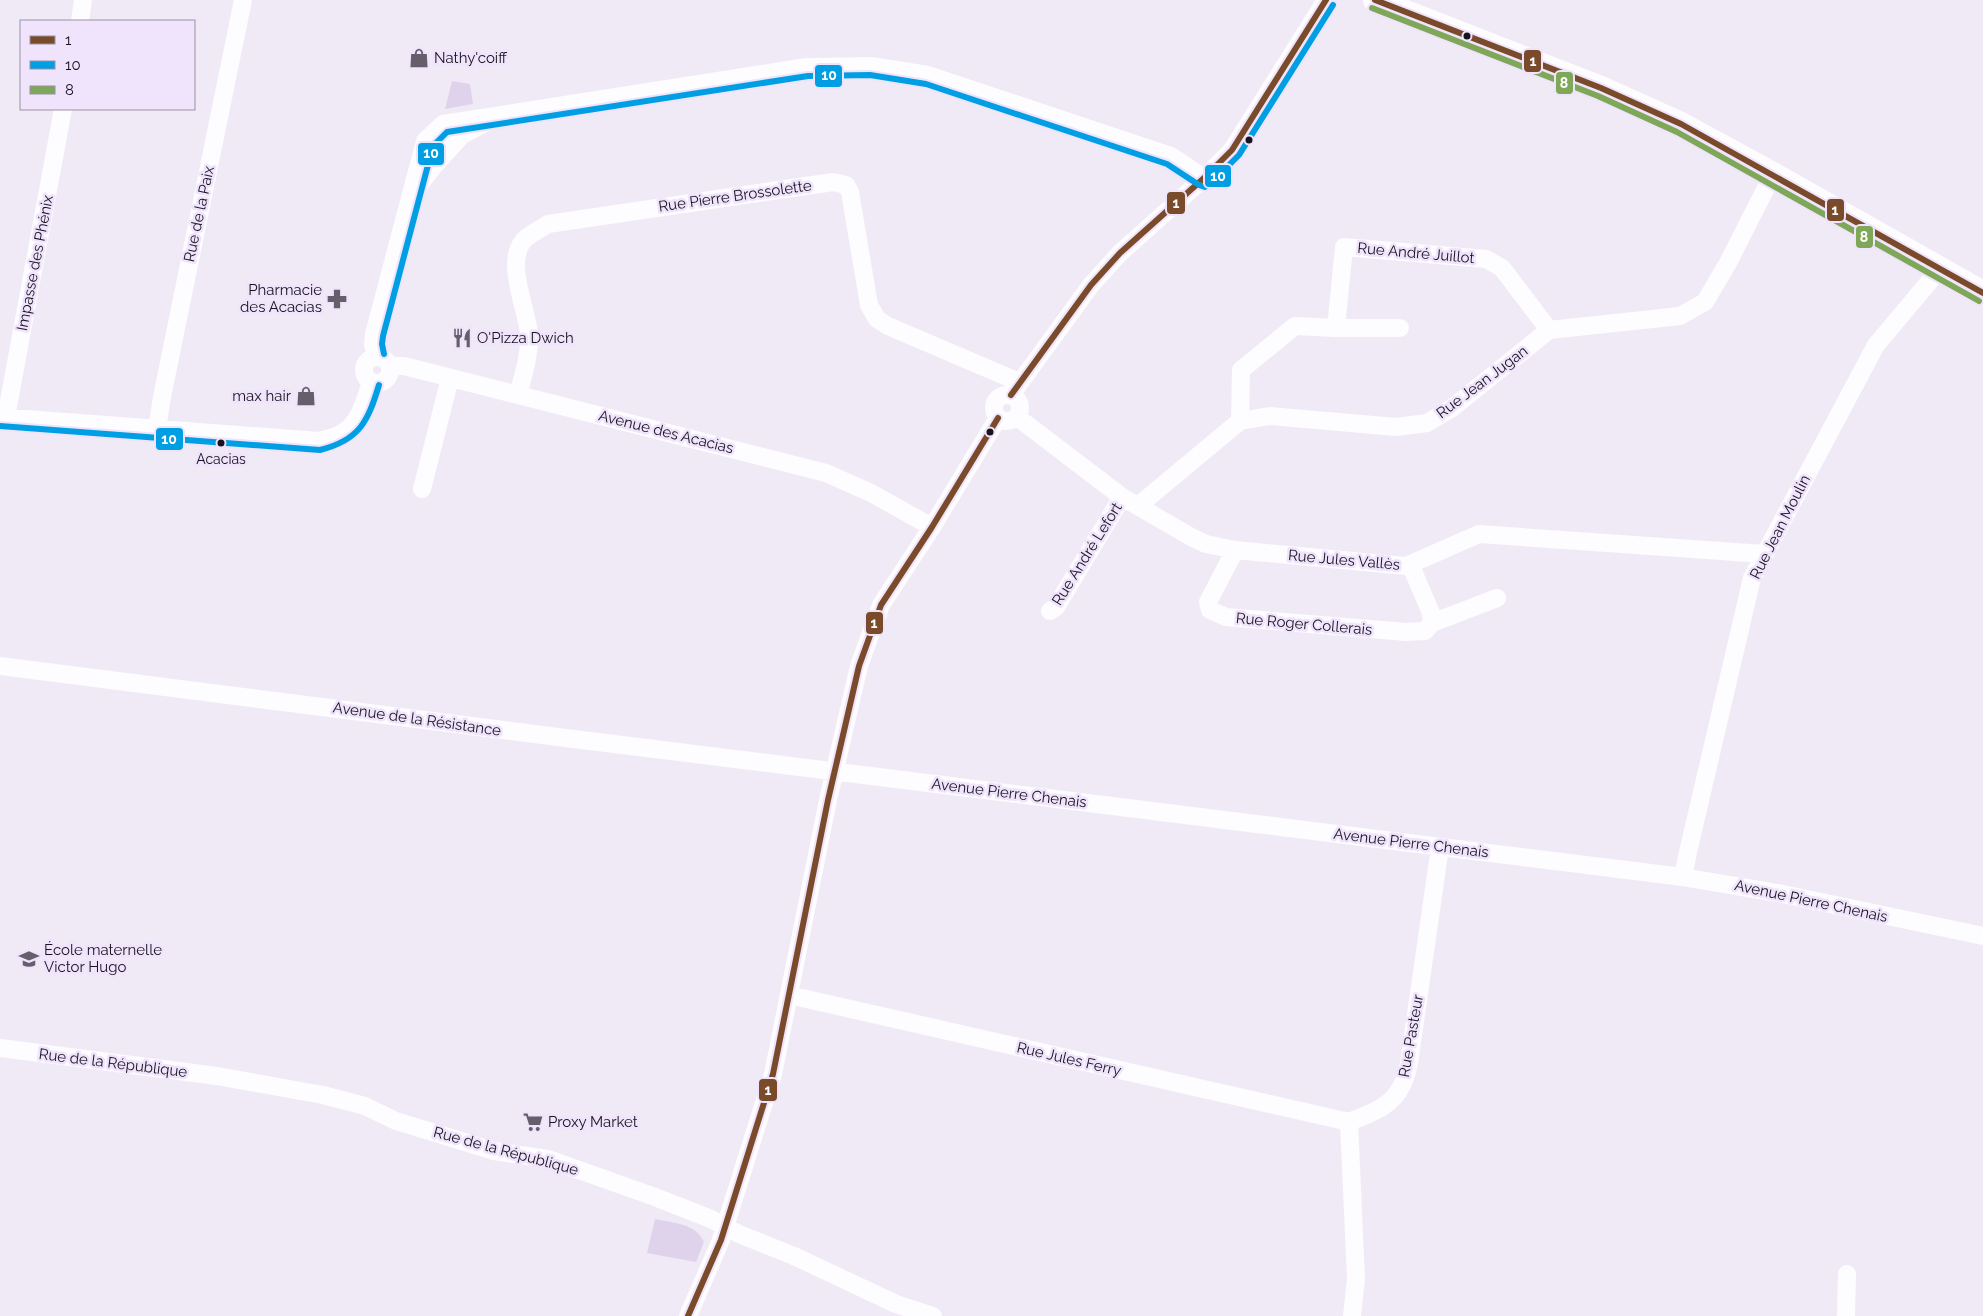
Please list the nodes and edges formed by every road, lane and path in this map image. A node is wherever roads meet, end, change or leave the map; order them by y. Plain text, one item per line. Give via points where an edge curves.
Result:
1 (84, 0) edge
2 (243, 0) edge
3 (1326, 0) edge
4 (1375, 0) edge
5 (80, 20) edge
6 (63, 110) edge
7 (1773, 174) junction
8 (1204, 178) junction
9 (1940, 269) junction
10 (1983, 294) edge
11 (1336, 328) junction
12 (1400, 328) dead end
13 (1549, 330) junction
14 (383, 361) junction
15 (992, 371) junction
16 (450, 378) junction
17 (1009, 392) junction
18 (518, 395) junction
19 (3, 417) edge
20 (998, 418) junction
21 (1017, 418) junction
22 (1240, 421) junction
23 (157, 429) junction
24 (422, 489) dead end
25 (1130, 502) junction
26 (932, 527) junction
27 (1235, 550) junction
28 (1764, 554) junction
29 (1410, 564) junction
30 (1497, 598) dead end
31 (1050, 611) dead end
32 (1432, 623) junction
33 (0, 666) edge
34 (835, 771) junction
35 (1440, 847) junction
36 (1683, 876) junction
37 (1983, 936) edge
38 (789, 995) junction
39 (0, 1048) edge
40 (1349, 1122) junction
41 (725, 1226) junction
42 (1847, 1274) dead end
43 (688, 1316) edge
44 (933, 1316) edge
45 (1352, 1316) edge
46 (1846, 1316) edge

1 - 5 street
2 - 23 street, Rue de la Paix
3 - 8 street via 1232,150
4 - 7 main road via 1602,88 1681,124
6 - 19 street, Impasse des Phénix
7 - 9 main road
7 - 13 street via 1729,261 1704,302 1680,316
8 - 14 street via 1162,152 928,75 872,66 807,67 501,114 462,135 411,196 374,334 373,345
8 - 17 street via 1120,253 1091,285
9 - 10 main road
9 - 28 street, Rue Jean Moulin via 1876,345
11 - 12 street
11 - 13 street, Rue André Juillot via 1344,247 1486,259 1502,268
11 - 22 street via 1295,326 1241,370
13 - 22 street, Rue Jean Jugan via 1452,408 1427,423 1396,427 1269,416
14 - 16 street, Avenue des Acacias
14 - 23 street via 389,375 383,382 371,382 351,427 342,434 319,441
15 - 17 street, Rue Pierre Brossolette
15 - 17 street
15 - 18 street, Rue Pierre Brossolette via 877,319 869,305 850,192 846,185 833,182 548,224 523,240 517,252 515,274 529,334
16 - 18 street, Avenue des Acacias
16 - 24 street
17 - 20 street via 995,402
17 - 21 street via 1020,405
18 - 26 street, Avenue des Acacias via 826,473
19 - 23 street
20 - 21 street via 1010,422
20 - 26 street
21 - 25 street, Rue Jules Vallès
22 - 25 street
25 - 27 street, Rue Jules Vallès via 1206,544
25 - 31 street, Rue André Lefort via 1056,608
26 - 34 street via 881,605 859,666
27 - 29 street, Rue Jules Vallès
27 - 32 street, Rue Roger Collerais via 1208,602 1210,610 1226,617 1406,632 1425,631
28 - 29 street, Rue Jules Vallès via 1479,534
28 - 36 street, Rue Jean Moulin via 1752,578
29 - 32 street via 1431,612
30 - 32 street, Rue Roger Collerais
33 - 34 street, Avenue de la Résistance
34 - 35 street, Avenue Pierre Chenais
34 - 38 street
35 - 36 street, Avenue Pierre Chenais
35 - 40 street, Rue Pasteur via 1409,1063 1403,1085 1381,1108
36 - 37 street, Avenue Pierre Chenais
38 - 40 street, Rue Jules Ferry
38 - 41 street via 773,1074
39 - 41 street, Rue de la République via 217,1076 323,1095 365,1106 396,1120 494,1151 557,1162
40 - 45 street via 1356,1279
41 - 43 street
41 - 44 street, Rue de la République via 896,1304
42 - 46 street

